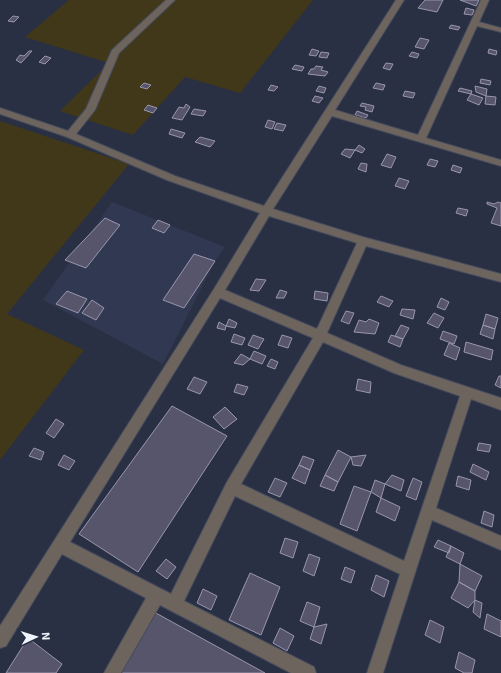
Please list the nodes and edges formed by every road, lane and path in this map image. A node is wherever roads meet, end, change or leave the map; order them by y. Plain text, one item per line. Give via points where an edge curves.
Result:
1 (171, 0) edge
2 (400, 0) edge
3 (485, 0) edge
4 (474, 23) junction
5 (501, 30) edge
6 (0, 111) edge
7 (330, 112) junction
8 (70, 135) junction
9 (421, 139) junction
10 (501, 162) edge
11 (267, 211) junction
12 (363, 241) junction
13 (501, 278) edge
14 (218, 292) junction
15 (320, 336) junction
16 (467, 393) junction
17 (501, 404) edge
18 (232, 487) junction
19 (428, 511) junction
20 (501, 543) edge
21 (60, 545) junction
22 (409, 571) junction
23 (156, 596) junction
24 (174, 605) junction
25 (0, 640) edge
26 (112, 673) edge
27 (308, 673) edge
28 (375, 673) edge

1 - 8 street via 115,52 90,110
2 - 7 street
3 - 4 street
4 - 5 street
4 - 9 street
6 - 8 street
7 - 9 street
7 - 11 street
8 - 11 street via 171,178
9 - 10 street
11 - 12 street
11 - 14 street
12 - 13 street
12 - 15 street
14 - 15 street
14 - 21 street
15 - 16 street via 398,369
15 - 18 street
16 - 17 street
16 - 19 street
18 - 22 street
18 - 24 street
19 - 20 street
19 - 22 street
21 - 23 street
21 - 25 street
22 - 28 street
23 - 24 street
23 - 26 street
24 - 27 street

